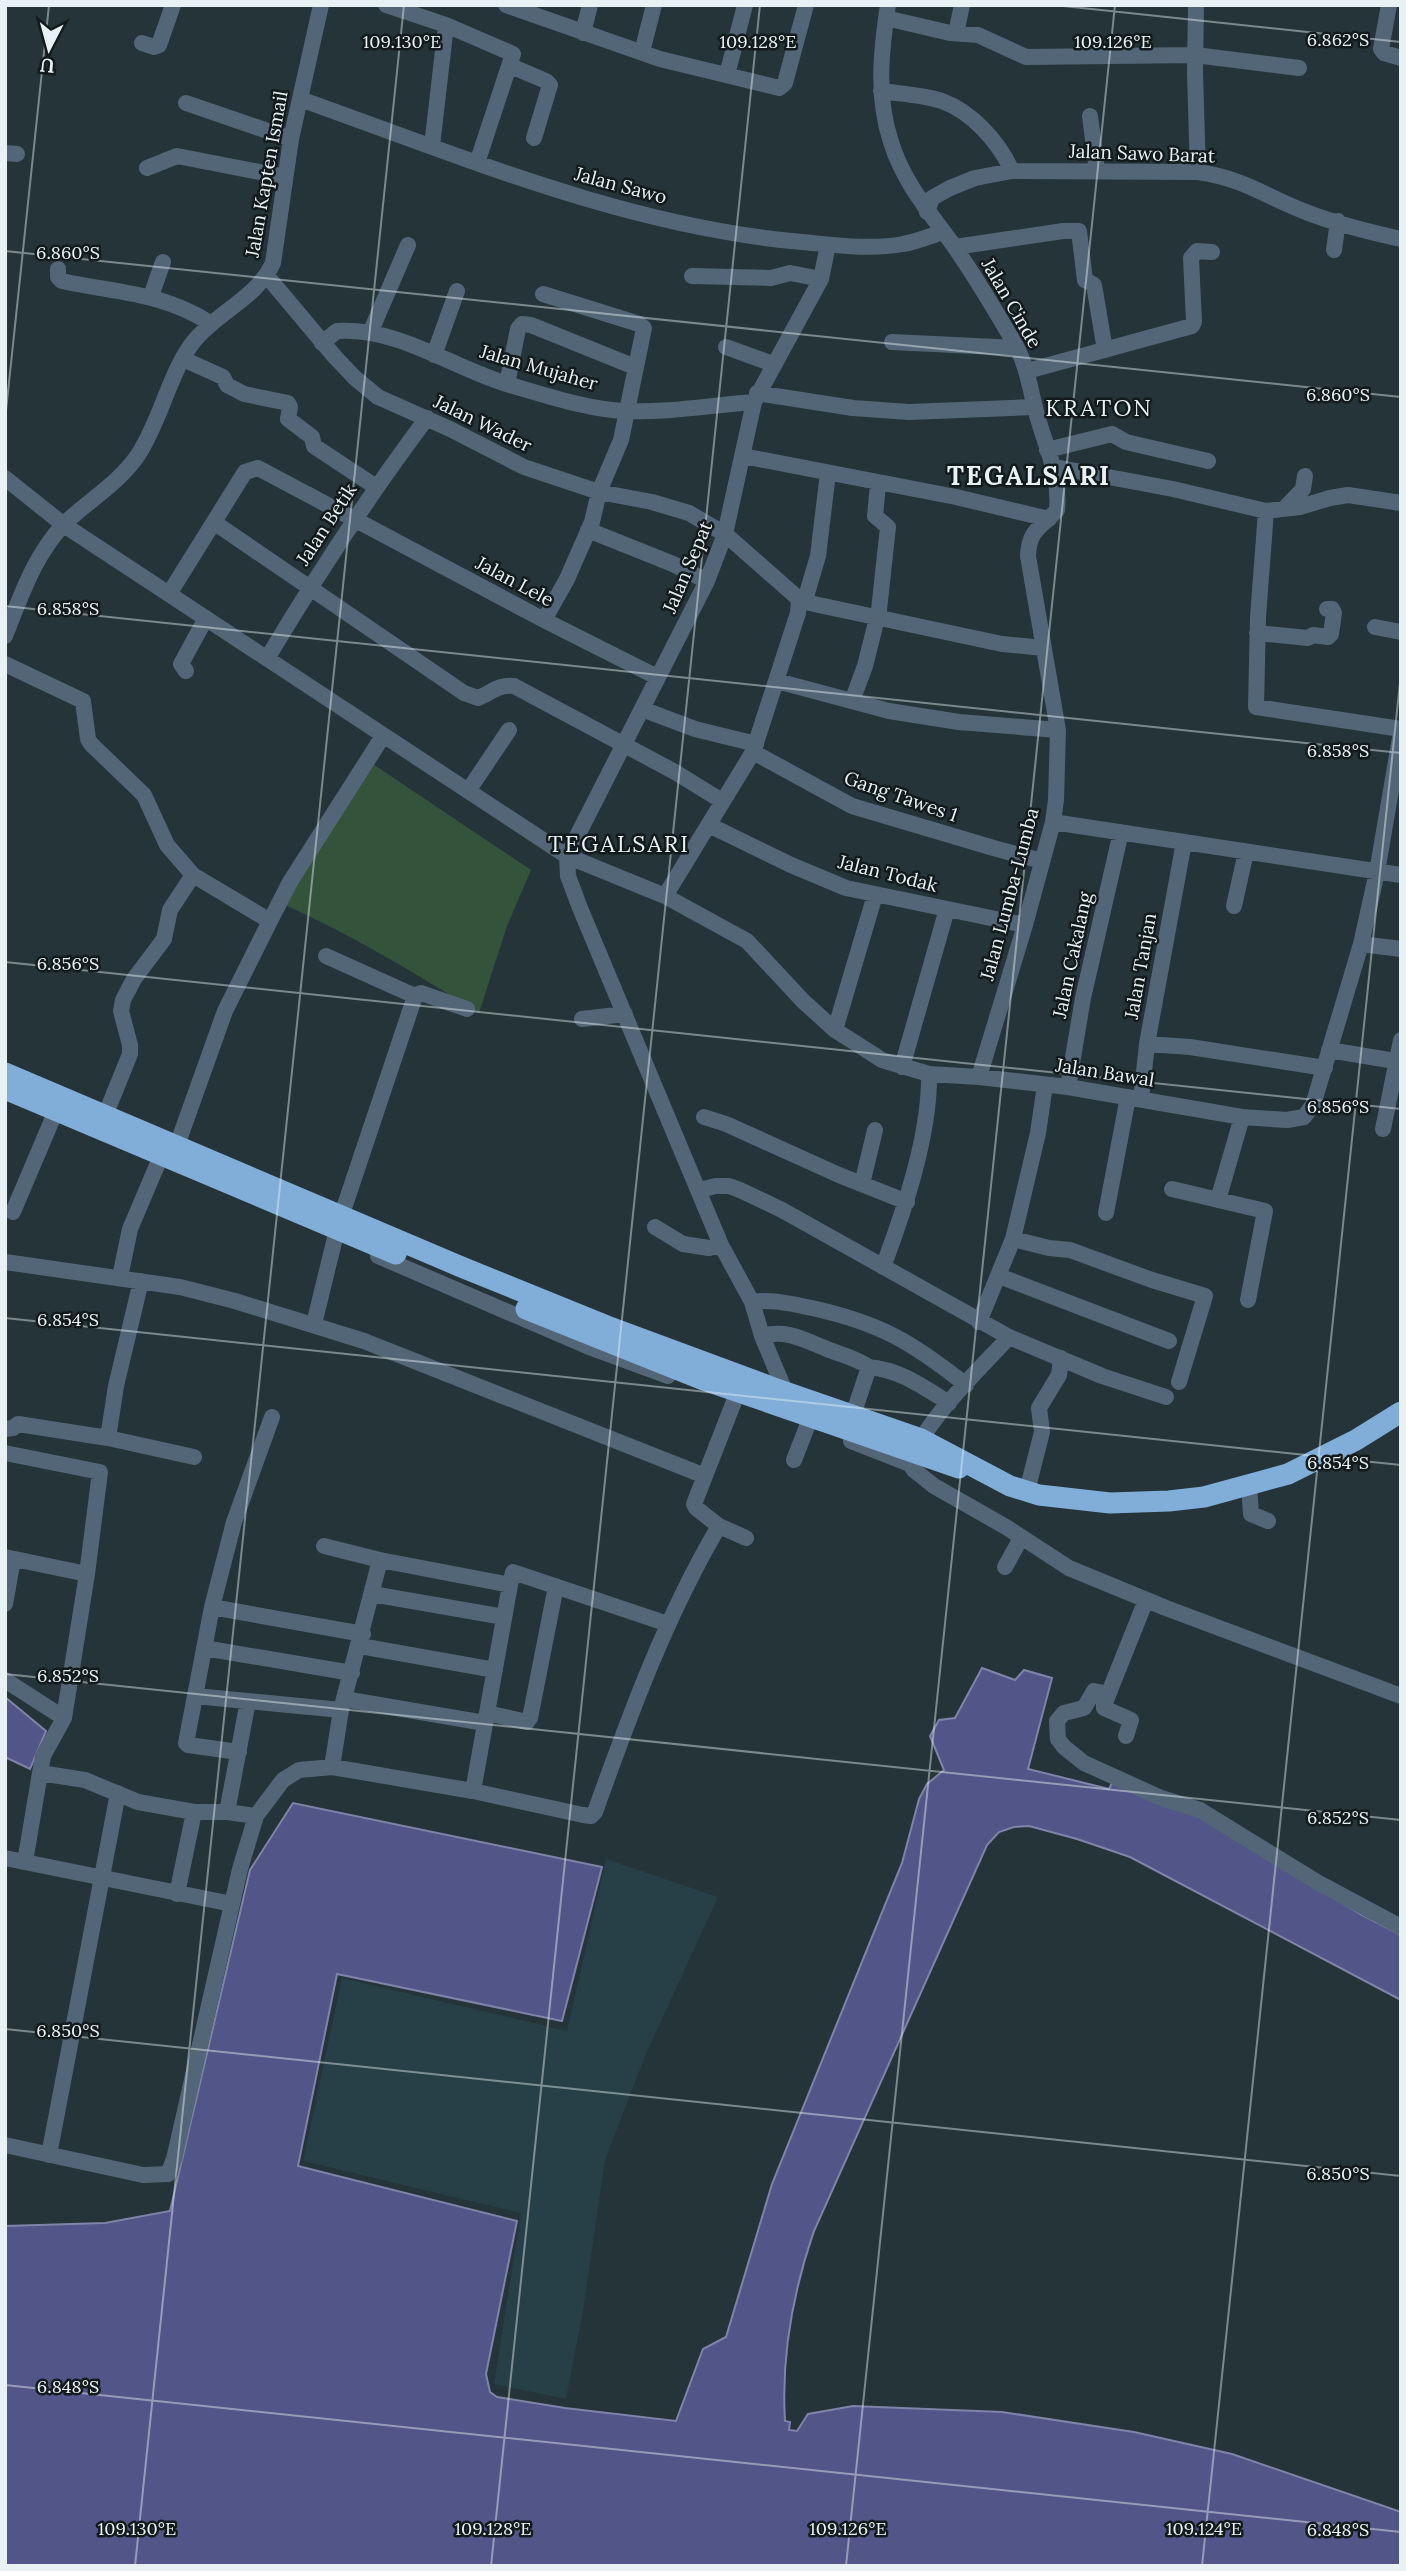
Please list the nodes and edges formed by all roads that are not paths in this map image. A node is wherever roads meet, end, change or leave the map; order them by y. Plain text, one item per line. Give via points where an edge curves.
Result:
1 (173, 5) edge
2 (321, 5) edge
3 (386, 5) edge
4 (506, 5) edge
5 (590, 5) edge
6 (654, 5) edge
7 (745, 5) edge
8 (806, 5) edge
9 (962, 5) edge
10 (1196, 5) edge
11 (1389, 5) edge
12 (1401, 8) edge
13 (887, 12) edge
14 (446, 25) junction
15 (583, 33) junction
16 (956, 33) junction
17 (142, 43) dead end
18 (642, 52) junction
19 (1195, 55) junction
20 (1401, 58) edge
21 (510, 66) junction
22 (1299, 68) dead end
23 (727, 75) junction
24 (881, 90) junction
25 (300, 99) junction
26 (186, 103) dead end
27 (1090, 116) dead end
28 (534, 138) dead end
29 (291, 139) junction
30 (432, 146) junction
31 (477, 163) junction
32 (147, 168) dead end
33 (1012, 171) junction
34 (1097, 171) junction
35 (1198, 172) junction
36 (285, 177) junction
37 (927, 212) junction
38 (1338, 221) junction
39 (943, 232) junction
40 (1401, 239) edge
41 (828, 244) junction
42 (408, 245) dead end
43 (955, 247) junction
44 (1334, 250) dead end
45 (1212, 252) dead end
46 (163, 262) dead end
47 (58, 269) dead end
48 (267, 276) junction
49 (692, 276) dead end
50 (821, 279) junction
51 (457, 291) dead end
52 (543, 294) dead end
53 (151, 296) junction
54 (210, 323) junction
55 (370, 333) junction
56 (892, 342) dead end
57 (322, 343) junction
58 (726, 347) dead end
59 (1017, 348) junction
60 (1105, 350) junction
61 (434, 355) junction
62 (183, 359) junction
63 (773, 364) junction
64 (635, 367) junction
65 (1027, 371) junction
66 (507, 384) junction
67 (756, 397) junction
68 (1034, 407) junction
69 (627, 411) junction
70 (426, 418) junction
71 (1047, 450) junction
72 (743, 456) junction
73 (1208, 460) dead end
74 (1055, 467) junction
75 (828, 473) junction
76 (1305, 475) dead end
77 (5, 478) edge
78 (878, 484) junction
79 (376, 486) junction
80 (599, 492) junction
81 (1401, 503) edge
82 (1286, 506) junction
83 (1266, 511) junction
84 (355, 519) junction
85 (1049, 519) junction
86 (215, 523) junction
87 (64, 525) junction
88 (588, 530) junction
89 (725, 534) junction
90 (707, 581) junction
91 (309, 589) junction
92 (169, 594) junction
93 (803, 601) junction
94 (1327, 608) dead end
95 (10, 611) edge
96 (876, 616) junction
97 (206, 618) junction
98 (544, 620) junction
99 (1375, 627) dead end
100 (1401, 632) edge
101 (1257, 633) junction
102 (5, 636) edge
103 (1044, 648) junction
104 (268, 657) junction
105 (5, 664) edge
106 (186, 671) dead end
107 (657, 677) junction
108 (777, 681) junction
109 (852, 701) junction
110 (642, 709) junction
111 (509, 730) dead end
112 (1058, 730) junction
113 (1400, 734) edge
114 (383, 736) junction
115 (623, 745) junction
116 (754, 748) junction
117 (468, 791) junction
118 (722, 801) junction
119 (1052, 822) junction
120 (709, 825) junction
121 (1121, 832) junction
122 (1184, 842) junction
123 (1246, 852) junction
124 (568, 856) junction
125 (1042, 860) junction
126 (1391, 874) edge
127 (193, 875) junction
128 (875, 895) junction
129 (665, 896) junction
130 (1234, 906) dead end
131 (947, 909) junction
132 (270, 921) junction
133 (1025, 925) junction
134 (1361, 944) junction
135 (1389, 948) edge
136 (326, 956) dead end
137 (415, 996) junction
138 (467, 1009) dead end
139 (625, 1014) junction
140 (582, 1019) dead end
141 (835, 1030) junction
142 (1401, 1040) edge
143 (1147, 1044) junction
144 (1340, 1052) junction
145 (1398, 1061) edge
146 (5, 1066) edge
147 (902, 1068) junction
148 (1325, 1068) junction
149 (5, 1073) edge
150 (929, 1074) junction
151 (979, 1077) junction
152 (1045, 1085) junction
153 (1069, 1087) junction
154 (5, 1088) edge
155 (1134, 1098) junction
156 (5, 1100) edge
157 (109, 1107) junction
158 (704, 1117) dead end
159 (1242, 1117) junction
160 (52, 1120) junction
161 (1383, 1129) dead end
162 (875, 1130) dead end
163 (180, 1137) junction
164 (158, 1163) junction
165 (862, 1184) junction
166 (1172, 1189) dead end
167 (699, 1191) junction
168 (1219, 1200) junction
169 (907, 1202) junction
170 (344, 1208) junction
171 (13, 1212) dead end
172 (1106, 1213) dead end
173 (654, 1227) dead end
174 (335, 1238) junction
175 (1013, 1239) junction
176 (722, 1245) junction
177 (5, 1262) edge
178 (883, 1268) junction
179 (999, 1276) junction
180 (120, 1277) junction
181 (141, 1281) junction
182 (1248, 1300) dead end
183 (752, 1302) junction
184 (979, 1322) junction
185 (314, 1324) junction
186 (762, 1336) junction
187 (1009, 1337) junction
188 (1169, 1341) dead end
189 (1061, 1358) junction
190 (869, 1367) junction
191 (1179, 1382) dead end
192 (966, 1385) junction
193 (784, 1388) junction
194 (1166, 1397) dead end
195 (735, 1399) junction
196 (949, 1403) junction
197 (1401, 1412) edge
198 (853, 1415) junction
199 (272, 1417) dead end
200 (808, 1424) junction
201 (5, 1429) edge
202 (108, 1438) junction
203 (915, 1452) junction
204 (5, 1453) edge
205 (194, 1457) dead end
206 (794, 1460) dead end
207 (705, 1476) junction
208 (1255, 1483) junction
209 (1027, 1491) junction
210 (1268, 1521) dead end
211 (719, 1526) junction
212 (746, 1538) dead end
213 (1021, 1538) junction
214 (324, 1546) dead end
215 (9, 1558) edge
216 (380, 1560) junction
217 (1005, 1567) dead end
218 (88, 1574) junction
219 (507, 1580) junction
220 (555, 1586) junction
221 (372, 1594) junction
222 (1146, 1600) junction
223 (5, 1604) edge
224 (212, 1608) junction
225 (504, 1617) junction
226 (668, 1624) junction
227 (361, 1640) junction
228 (204, 1648) junction
229 (495, 1671) junction
230 (352, 1673) junction
231 (5, 1680) edge
232 (1108, 1694) junction
233 (195, 1696) junction
234 (1401, 1696) edge
235 (248, 1702) junction
236 (343, 1705) junction
237 (64, 1718) junction
238 (486, 1718) junction
239 (1126, 1736) dead end
240 (239, 1752) junction
241 (332, 1767) junction
242 (40, 1773) junction
243 (473, 1791) junction
244 (118, 1793) junction
245 (194, 1812) junction
246 (227, 1812) junction
247 (256, 1816) junction
248 (5, 1858) edge
249 (24, 1862) junction
250 (101, 1878) junction
251 (177, 1894) junction
252 (232, 1904) junction
253 (1401, 1927) edge
254 (5, 2145) edge
255 (49, 2155) junction

1 - 17 street via 159,45
2 - 25 street, Jalan Kapten Ismail
3 - 14 street
4 - 15 street
5 - 15 street
6 - 18 street
7 - 23 street
8 - 23 street via 782,87
9 - 16 street
10 - 19 street
11 - 12 street
11 - 20 street via 1381,49
13 - 16 street
13 - 24 street, Jalan Cinde
14 - 21 street via 510,51
14 - 30 street
15 - 18 street
16 - 19 street via 978,35 1026,57
18 - 23 street
19 - 22 street
19 - 35 street
21 - 28 street via 550,85
21 - 31 street
24 - 33 street via 943,102 963,113 996,142
24 - 37 street, Jalan Cinde via 890,141
25 - 29 street, Jalan Kapten Ismail
25 - 30 street, Jalan Sawo
26 - 29 street
27 - 34 street
29 - 36 street, Jalan Kapten Ismail
30 - 31 street, Jalan Sawo
31 - 41 street, Jalan Sawo via 581,198 725,233
32 - 36 street via 177,156
33 - 34 street, Jalan Sawo Barat
33 - 37 street, Jalan Sawo Barat via 950,188 932,198
34 - 35 street, Jalan Sawo Barat
35 - 38 street, Jalan Sawo Barat via 1246,184 1306,212
36 - 48 street, Jalan Kapten Ismail
37 - 39 street, Jalan Cinde
38 - 40 street, Jalan Sawo Barat
38 - 44 street
39 - 41 street, Jalan Sawo via 887,246
39 - 43 street, Jalan Cinde
41 - 50 street, Jalan Sepat
42 - 55 street
43 - 59 street, Jalan Cinde
43 - 60 street via 1080,231 1085,280 1094,285
45 - 60 street via 1196,251 1191,258 1192,326
46 - 53 street
47 - 53 street via 62,281
48 - 54 street, Jalan Kapten Ismail
48 - 57 street, Jalan Wader
49 - 50 street via 768,278 790,274
50 - 63 street, Jalan Sepat
51 - 61 street
52 - 64 street via 643,326
53 - 54 street
54 - 62 street, Jalan Kapten Ismail
55 - 57 street, Jalan Mujaher via 337,331
55 - 61 street, Jalan Mujaher
56 - 59 street
57 - 70 street, Jalan Wader via 377,397
58 - 63 street
59 - 65 street, Jalan Cinde
60 - 65 street
61 - 66 street, Jalan Mujaher
62 - 79 street via 223,377 227,385 244,394 289,404 288,419 311,436 314,446
62 - 87 street, Jalan Kapten Ismail via 155,427 135,459
63 - 67 street, Jalan Sepat
64 - 66 street via 522,324
64 - 69 street
65 - 68 street, Jalan Cinde
66 - 69 street, Jalan Mujaher
67 - 68 street, Jalan Mujaher via 909,412
67 - 69 street, Jalan Mujaher
67 - 72 street, Jalan Sepat
68 - 71 street, Jalan Cinde
69 - 80 street via 621,440
70 - 79 street, Jalan Betik
70 - 80 street, Jalan Wader via 524,467
71 - 73 street via 1112,434 1129,443
71 - 74 street, Jalan Cinde
72 - 75 street
72 - 89 street, Jalan Sepat
74 - 83 street
74 - 85 street, Jalan Cinde via 1057,510
75 - 78 street
75 - 93 street via 817,556
76 - 82 street via 1303,489
77 - 87 street, Jalan Bawal
78 - 85 street
78 - 96 street via 875,516 888,527
79 - 84 street, Jalan Betik
80 - 88 street
80 - 89 street, Jalan Wader via 678,509
81 - 82 street via 1348,495
82 - 83 street
83 - 101 street
84 - 86 street, Jalan Lele via 253,468 245,471
84 - 91 street, Jalan Betik
84 - 98 street, Jalan Lele
85 - 103 street, Jalan Lumba-Lumba via 1033,532 1028,556
86 - 91 street
86 - 92 street
87 - 92 street, Jalan Bawal
87 - 95 street, Jalan Kapten Ismail via 42,552
88 - 90 street
88 - 98 street
89 - 90 street, Jalan Sepat
89 - 93 street, Jalan Wader
90 - 107 street, Jalan Sepat
91 - 104 street, Jalan Betik
91 - 115 street via 470,696 478,698 496,688 514,686
92 - 97 street, Jalan Bawal
93 - 96 street
93 - 108 street
94 - 101 street via 1334,613 1328,637
95 - 102 street, Jalan Kapten Ismail
96 - 103 street via 1002,644
96 - 109 street
97 - 104 street, Jalan Bawal
97 - 106 street via 181,663
98 - 107 street, Jalan Lele
99 - 100 street
101 - 113 street via 1256,708
103 - 112 street, Jalan Lumba-Lumba
104 - 114 street, Jalan Bawal
105 - 127 street via 83,701 91,744 144,795 167,845
107 - 110 street, Jalan Sepat
108 - 109 street
108 - 116 street
109 - 112 street via 959,722
110 - 115 street, Jalan Sepat
110 - 116 street, Gang Tawes 1
111 - 117 street
112 - 119 street, Jalan Lumba-Lumba
113 - 126 street, Jalan Bawal
114 - 117 street, Jalan Bawal
114 - 132 street
115 - 118 street
115 - 124 street, Jalan Sepat
116 - 118 street
116 - 125 street, Gang Tawes 1 via 852,806
117 - 124 street, Jalan Bawal
118 - 120 street
119 - 121 street
119 - 125 street, Jalan Lumba-Lumba
120 - 128 street, Jalan Todak via 828,881
120 - 129 street
121 - 122 street
121 - 153 street, Jalan Cakalang via 1083,998
122 - 123 street
122 - 143 street, Jalan Tanjan
123 - 126 street
123 - 130 street
124 - 129 street, Jalan Bawal
124 - 139 street via 568,876
125 - 133 street, Jalan Lumba-Lumba
126 - 134 street, Jalan Bawal
127 - 132 street
127 - 157 street via 170,910 164,939 123,1000 130,1054
128 - 131 street, Jalan Todak
128 - 141 street
129 - 141 street, Jalan Bawal via 747,941
131 - 133 street, Jalan Todak
131 - 147 street
132 - 163 street via 225,1010
133 - 151 street, Jalan Lumba-Lumba
134 - 135 street
134 - 144 street, Jalan Bawal
136 - 137 street
137 - 138 street via 421,993
137 - 170 street
139 - 140 street
139 - 167 street
141 - 147 street, Jalan Bawal
142 - 145 street
143 - 148 street via 1191,1046
143 - 155 street, Jalan Tanjan
144 - 145 street
144 - 148 street, Jalan Bawal
145 - 161 street
146 - 157 street
147 - 150 street, Jalan Bawal
148 - 159 street, Jalan Bawal via 1313,1105 1304,1117
149 - 193 highway via 607,1326
150 - 151 street, Jalan Bawal
150 - 169 street via 924,1125
151 - 152 street, Jalan Bawal
152 - 153 street, Jalan Bawal
152 - 175 street
153 - 155 street, Jalan Bawal
154 - 203 highway via 600,1339 701,1379
155 - 159 street, Jalan Bawal
155 - 172 street, Jalan Tanjan
156 - 160 street
157 - 163 street
158 - 165 street
159 - 168 street
160 - 164 street
160 - 171 street
162 - 165 street
163 - 170 street
164 - 174 street
164 - 180 street via 130,1229
165 - 169 street
166 - 168 street
167 - 176 street
167 - 178 street via 716,1186 740,1190
168 - 182 street via 1265,1211
169 - 178 street
170 - 193 street
173 - 176 street via 683,1244
174 - 185 street
174 - 195 street via 589,1347
175 - 179 street
175 - 191 street via 1070,1250 1205,1296
176 - 183 street
177 - 180 street
178 - 184 street
179 - 184 street
179 - 188 street
180 - 181 street
181 - 185 street
181 - 202 street
183 - 186 street
183 - 192 street via 787,1303 882,1329 923,1351
184 - 187 street
185 - 207 street
186 - 190 street via 795,1335
186 - 193 street
187 - 189 street
187 - 192 street
189 - 194 street
189 - 209 street via 1059,1375 1039,1408 1042,1432
190 - 196 street via 910,1378
190 - 198 street
192 - 196 street
193 - 198 highway
195 - 200 street
195 - 207 street
196 - 203 street
197 - 208 highway via 1288,1474
198 - 203 highway
199 - 224 street via 234,1522
200 - 203 street
200 - 206 street
201 - 202 street via 18,1424
202 - 205 street
203 - 209 highway
203 - 213 street via 914,1470
204 - 218 street via 100,1472
207 - 211 street via 694,1504
208 - 209 highway via 1204,1497 1157,1502 1110,1503
208 - 210 street via 1251,1514
211 - 212 street
211 - 226 street
213 - 217 street
213 - 222 street via 1069,1568
214 - 216 street
215 - 218 street
215 - 223 street
216 - 219 street
216 - 221 street
218 - 237 street
219 - 220 street
219 - 225 street
220 - 226 street
220 - 238 street via 530,1718
221 - 225 street
221 - 227 street
222 - 232 street
222 - 234 street
224 - 227 street
224 - 228 street
225 - 229 street
226 - 243 street via 591,1816
227 - 229 street
227 - 230 street
228 - 230 street
228 - 233 street
229 - 238 street
230 - 236 street
231 - 237 street
232 - 239 street via 1104,1707 1130,1720
232 - 253 street via 1094,1691 1084,1708 1064,1713 1057,1721 1058,1739 1075,1758 1161,1798 1200,1810
233 - 235 street
233 - 240 street via 187,1744
235 - 236 street
235 - 240 street
236 - 238 street
236 - 241 street
237 - 242 street via 43,1756
238 - 243 street
240 - 246 street
241 - 243 street
241 - 247 street via 291,1774
242 - 244 street via 85,1780
242 - 249 street
244 - 245 street via 138,1802
244 - 250 street
245 - 246 street
245 - 251 street
246 - 247 street
247 - 252 street
248 - 249 street
249 - 250 street
250 - 251 street
250 - 255 street
251 - 252 street
252 - 255 street via 168,2174 143,2175
254 - 255 street

